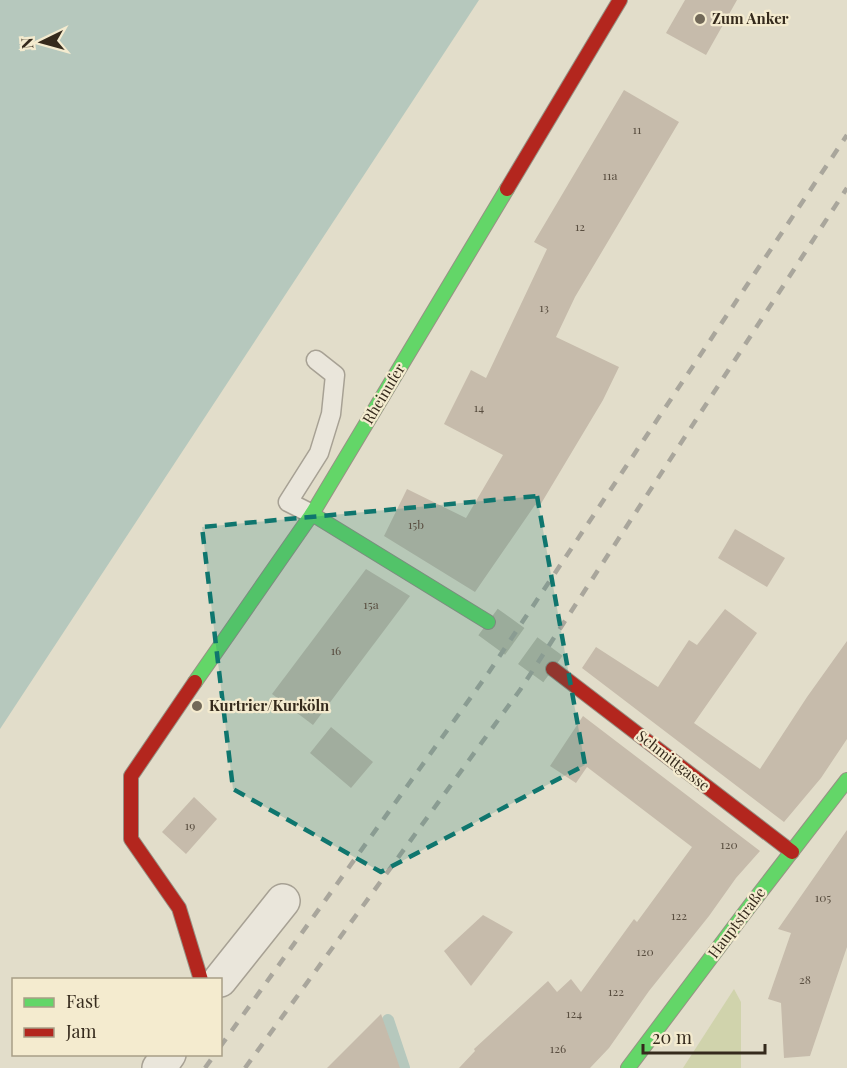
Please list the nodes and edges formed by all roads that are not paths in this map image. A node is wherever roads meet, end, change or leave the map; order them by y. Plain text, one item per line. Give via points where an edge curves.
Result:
1 (620, 0) edge
2 (316, 360) dead end
3 (312, 514) junction
4 (488, 622) tunnel mouth
5 (554, 669) tunnel mouth
6 (847, 780) edge
7 (792, 852) junction
8 (283, 901) dead end
9 (200, 978) edge
10 (222, 978) edge
11 (628, 1068) edge

1 - 3 street, Rheinufer
2 - 3 lane via 335,375 331,414 319,453 288,502
3 - 4 street
3 - 9 street, Rheinufer via 131,776 131,839 179,908
5 - 7 street, Schmittgasse
6 - 7 street, Hauptstraße
7 - 11 street, Hauptstraße
8 - 10 street

